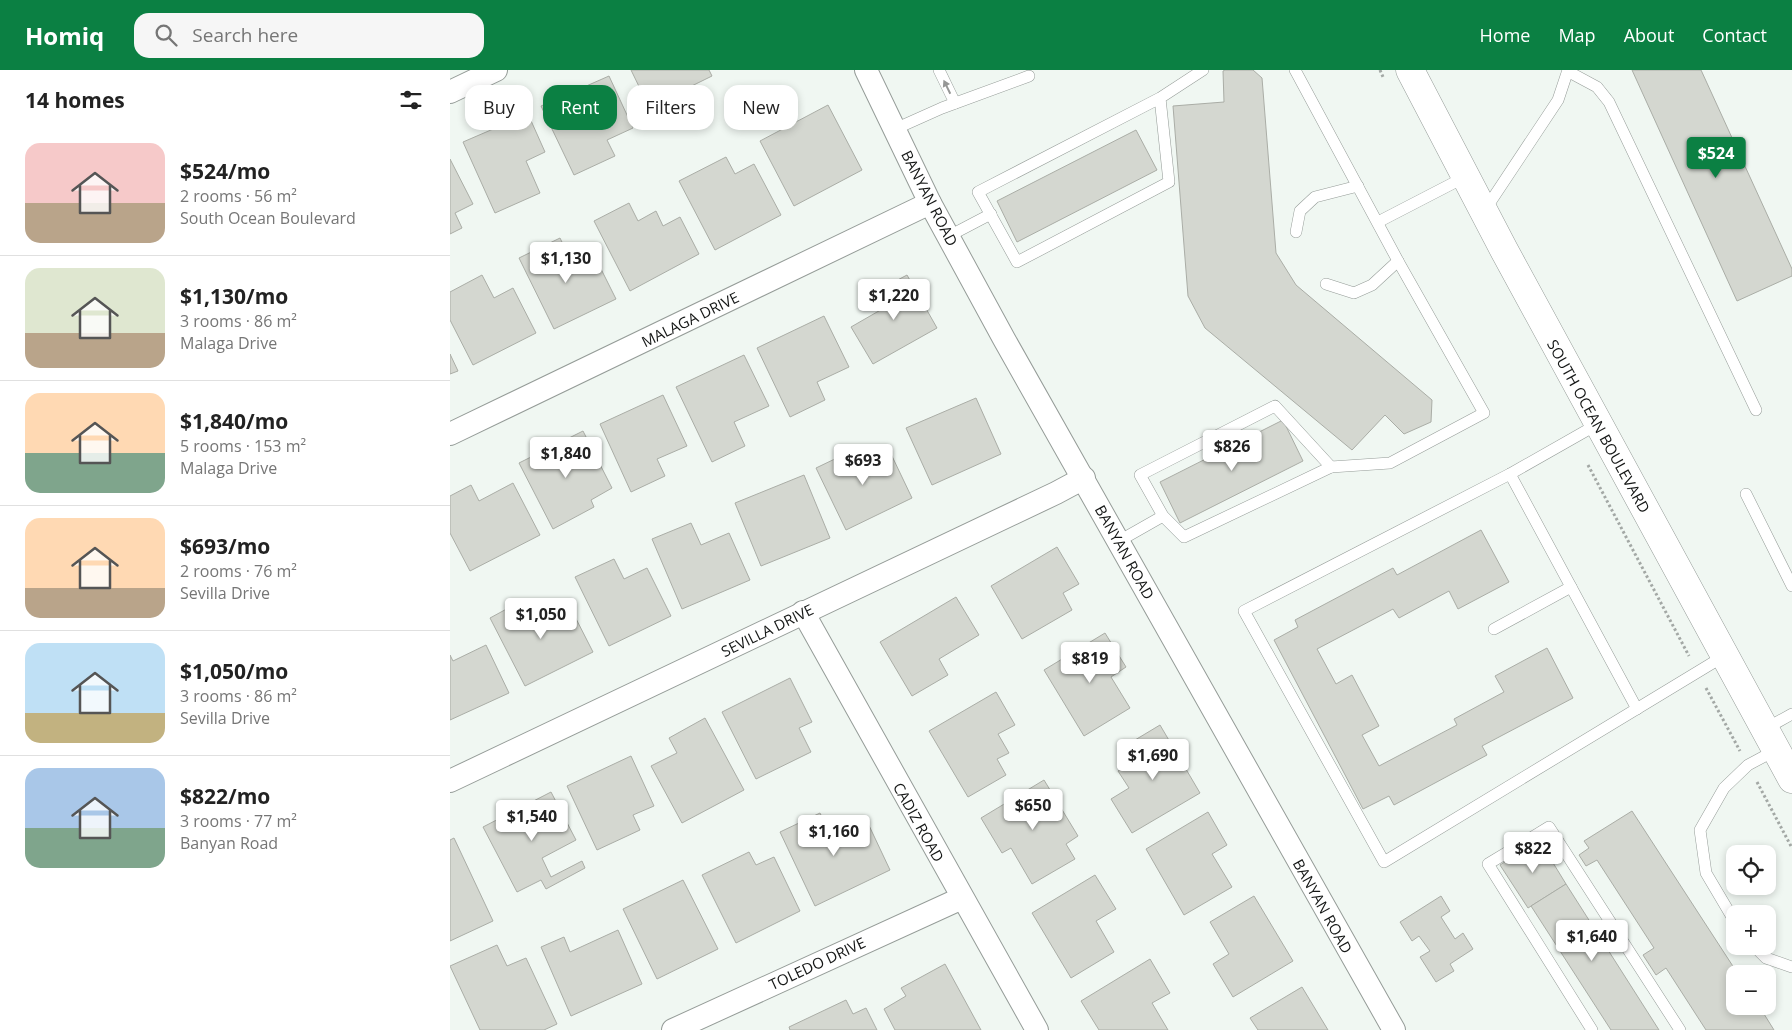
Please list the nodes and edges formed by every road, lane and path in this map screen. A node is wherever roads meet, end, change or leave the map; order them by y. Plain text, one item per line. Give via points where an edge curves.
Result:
1 (496, 70) edge
2 (866, 70) edge
3 (939, 70) edge
4 (1203, 70) edge
5 (1295, 70) edge
6 (1410, 70) edge
7 (1569, 71) edge
8 (1029, 76) dead end
9 (450, 92) edge
10 (1160, 98) junction
11 (955, 103) junction
12 (895, 129) junction
13 (1465, 177) junction
14 (1358, 186) junction
15 (930, 203) junction
16 (1484, 211) junction
17 (991, 214) junction
18 (1378, 222) junction
19 (1296, 232) dead end
20 (948, 236) junction
21 (1398, 261) junction
22 (1326, 284) dead end
23 (1756, 410) dead end
24 (1598, 424) junction
25 (450, 434) edge
26 (1331, 467) junction
27 (1510, 474) junction
28 (1084, 478) junction
29 (1746, 494) dead end
30 (1163, 516) junction
31 (1119, 541) junction
32 (1792, 586) edge
33 (1571, 587) junction
34 (803, 612) junction
35 (1494, 629) dead end
36 (1724, 656) junction
37 (1637, 709) junction
38 (1792, 714) edge
39 (1770, 739) junction
40 (1792, 779) edge
41 (450, 781) edge
42 (962, 898) junction
43 (1726, 907) edge
44 (1763, 955) edge
45 (1792, 967) edge
46 (673, 1030) edge
47 (1037, 1030) edge
48 (1394, 1030) edge
49 (1592, 1030) edge
50 (1680, 1030) edge

1 - 9 street
2 - 12 street, BANYAN ROAD
11 -> 3 lane
4 - 10 lane
5 - 14 lane
6 - 13 main road, SOUTH OCEAN BOULEVARD
7 - 16 lane via 1558,100
7 - 23 lane via 1597,87 1609,102
8 - 11 lane
10 - 17 lane via 978,192
10 - 17 lane via 1169,182 1017,262
11 - 12 lane
12 - 15 street, BANYAN ROAD
13 - 16 main road, SOUTH OCEAN BOULEVARD
13 - 18 lane
14 - 18 lane
14 - 19 lane via 1315,197 1300,211
15 - 20 street, BANYAN ROAD
15 - 25 street, MALAGA DRIVE
16 - 24 main road, SOUTH OCEAN BOULEVARD
17 - 20 lane
18 - 21 lane
20 - 28 street, BANYAN ROAD
21 - 22 lane via 1372,285 1354,293
21 - 26 lane via 1484,413 1390,464
24 - 27 lane
24 - 36 main road, SOUTH OCEAN BOULEVARD
26 - 30 lane via 1184,537
26 - 30 lane via 1275,406 1140,475
27 - 33 lane
27 - 37 lane via 1244,611 1384,862
28 - 31 street, BANYAN ROAD
28 - 34 street, SEVILLA DRIVE
29 - 32 lane
30 - 31 lane
31 - 48 street, BANYAN ROAD
33 - 35 lane
33 - 37 lane
34 - 41 street, SEVILLA DRIVE
34 - 42 street, CADIZ ROAD
36 - 37 lane
36 - 39 main road, SOUTH OCEAN BOULEVARD
38 - 39 lane
39 - 40 main road, SOUTH OCEAN BOULEVARD
39 - 43 lane via 1724,788 1700,830 1706,873
42 - 46 street, TOLEDO DRIVE
42 - 47 street, CADIZ ROAD
44 - 45 lane
49 - 50 lane via 1488,864 1549,827

